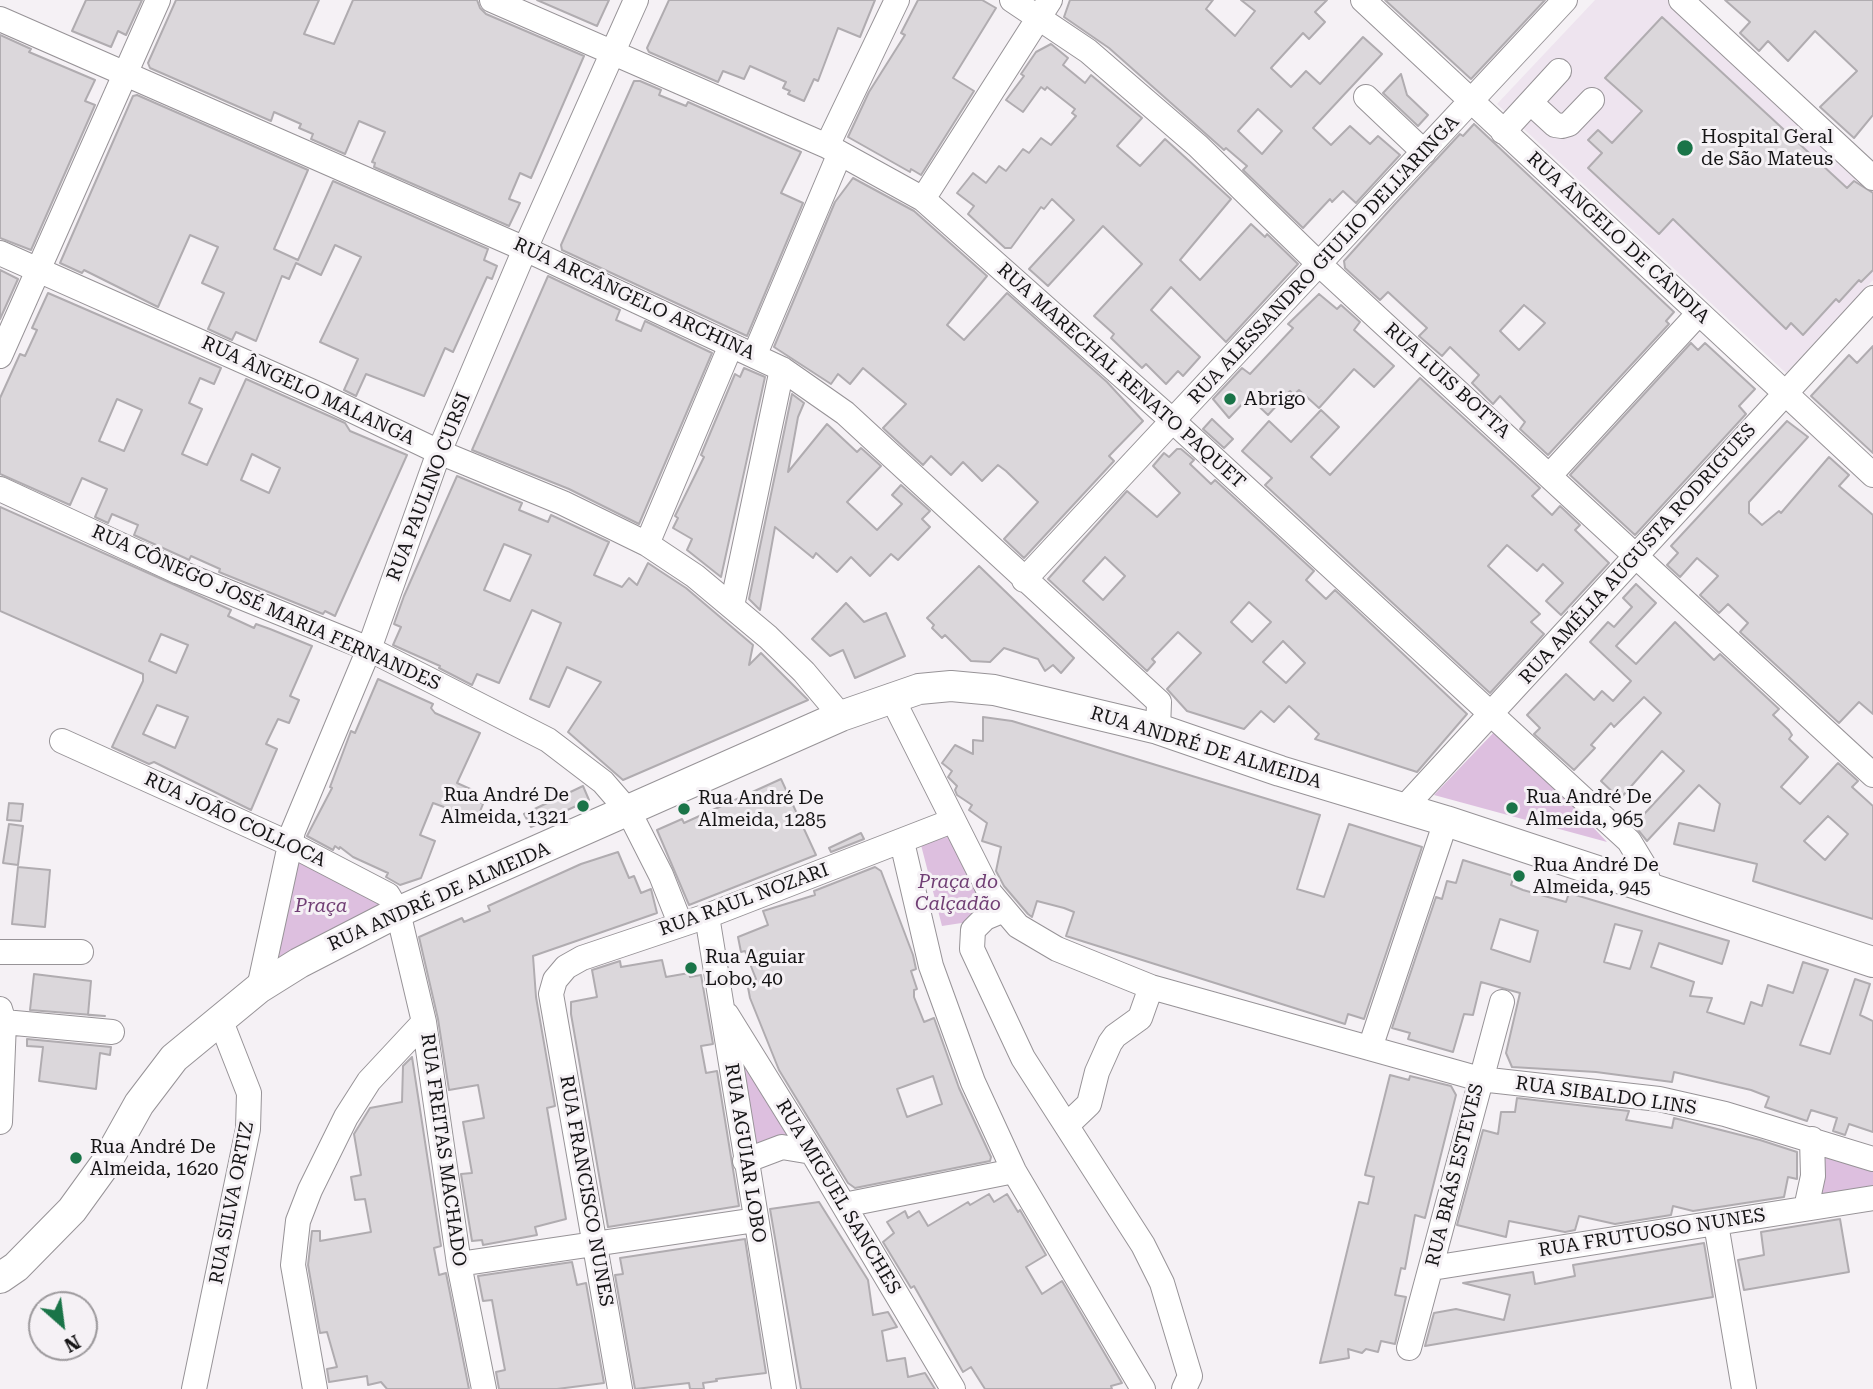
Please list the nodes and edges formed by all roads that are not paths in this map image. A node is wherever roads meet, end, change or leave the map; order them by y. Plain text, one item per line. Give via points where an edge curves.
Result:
1 (158, 0) edge
2 (492, 0) edge
3 (636, 0) edge
4 (897, 0) edge
5 (1012, 0) edge
6 (1363, 0) edge
7 (1565, 0) edge
8 (1681, 0) edge
9 (1044, 8) edge
10 (0, 19) edge
11 (612, 53) junction
12 (1559, 71) dead end
13 (124, 74) junction
14 (1366, 97) dead end
15 (1592, 100) dead end
16 (1471, 102) junction
17 (1531, 103) junction
18 (1503, 132) junction
19 (833, 149) junction
20 (1424, 152) junction
21 (1873, 178) edge
22 (923, 199) junction
23 (525, 249) junction
24 (0, 253) edge
25 (1318, 263) junction
26 (38, 269) junction
27 (1873, 298) edge
28 (1699, 313) junction
29 (731, 345) junction
30 (755, 354) junction
31 (0, 356) edge
32 (782, 369) junction
33 (1785, 391) junction
34 (1174, 422) junction
35 (439, 452) junction
36 (1550, 475) junction
37 (1873, 475) edge
38 (0, 489) edge
39 (647, 544) junction
40 (1637, 558) junction
41 (1024, 580) junction
42 (732, 606) junction
43 (369, 649) junction
44 (891, 696) junction
45 (1493, 714) junction
46 (841, 716) junction
47 (1158, 729) junction
48 (62, 741) dead end
49 (1873, 775) edge
50 (1403, 810) junction
51 (629, 812) junction
52 (951, 821) junction
53 (1446, 821) junction
54 (902, 842) junction
55 (290, 844) junction
56 (1651, 889) junction
57 (1004, 910) junction
58 (398, 912) junction
59 (707, 916) junction
60 (680, 923) junction
61 (0, 952) edge
62 (81, 953) dead end
63 (1872, 960) edge
64 (1151, 987) junction
65 (259, 988) junction
66 (551, 994) joint
67 (1502, 1002) dead end
68 (721, 1007) junction
69 (2, 1016) edge
70 (220, 1019) junction
71 (424, 1022) junction
72 (112, 1032) dead end
73 (1370, 1048) junction
74 (1480, 1079) junction
75 (0, 1122) edge
76 (1067, 1125) junction
77 (1812, 1139) junction
78 (812, 1152) junction
79 (1873, 1159) edge
80 (746, 1161) junction
81 (1014, 1171) junction
82 (1873, 1198) edge
83 (844, 1205) junction
84 (1806, 1208) junction
85 (756, 1220) junction
86 (1717, 1224) junction
87 (594, 1242) junction
88 (459, 1264) junction
89 (1432, 1268) junction
90 (0, 1278) edge
91 (1409, 1348) dead end
92 (194, 1389) edge
93 (315, 1389) edge
94 (484, 1389) edge
95 (620, 1389) edge
96 (784, 1389) edge
97 (953, 1389) edge
98 (1143, 1389) edge
99 (1184, 1389) edge
100 (1744, 1389) edge

1 - 13 street
2 - 11 street, RUA MARECHAL RENATO PAQUET
3 - 11 street, RUA PAULINO CURSI
4 - 19 street
5 - 9 street, RUA LUIS BOTTA
6 - 16 street, RUA ÂNGELO DE CÂNDIA
7 - 16 street, RUA ALESSANDRO GIULIO DELL'ARINGA
8 - 21 street
9 - 22 street
9 - 25 street, RUA LUIS BOTTA
10 - 13 street, RUA ARCÂNGELO ARCHINA
11 - 19 street, RUA MARECHAL RENATO PAQUET
11 - 23 street, RUA PAULINO CURSI
12 - 17 street
13 - 23 street, RUA ARCÂNGELO ARCHINA
13 - 26 street
14 - 20 street
15 - 17 street via 1562,126
16 - 18 street, RUA ÂNGELO DE CÂNDIA
16 - 20 street, RUA ALESSANDRO GIULIO DELL'ARINGA
17 - 18 street
18 - 28 street, RUA ÂNGELO DE CÂNDIA
19 - 22 street, RUA MARECHAL RENATO PAQUET
19 - 30 street
20 - 25 street, RUA ALESSANDRO GIULIO DELL'ARINGA
22 - 34 street, RUA MARECHAL RENATO PAQUET
23 - 29 street, RUA ARCÂNGELO ARCHINA
23 - 35 street, RUA PAULINO CURSI
24 - 26 street, RUA ÂNGELO MALANGA
25 - 34 street, RUA ALESSANDRO GIULIO DELL'ARINGA
25 - 36 street, RUA LUIS BOTTA
26 - 31 street
26 - 35 street, RUA ÂNGELO MALANGA
27 - 33 street, RUA AMÉLIA AUGUSTA RODRIGUES
28 - 33 street, RUA ÂNGELO DE CÂNDIA
28 - 36 street
29 - 30 street, RUA ARCÂNGELO ARCHINA
29 - 39 street
30 - 32 street, RUA ARCÂNGELO ARCHINA
32 - 41 street, RUA ARCÂNGELO ARCHINA via 845,413
32 - 42 street
33 - 37 street, RUA ÂNGELO DE CÂNDIA
33 - 40 street, RUA AMÉLIA AUGUSTA RODRIGUES
34 - 41 street, RUA ALESSANDRO GIULIO DELL'ARINGA
34 - 45 street, RUA MARECHAL RENATO PAQUET
35 - 39 street, RUA ÂNGELO MALANGA via 563,503
35 - 43 street, RUA PAULINO CURSI
36 - 40 street, RUA LUIS BOTTA
38 - 43 street, RUA CÔNEGO JOSÉ MARIA FERNANDES via 179,572
39 - 42 street, RUA ÂNGELO MALANGA
40 - 45 street, RUA AMÉLIA AUGUSTA RODRIGUES
40 - 49 street, RUA LUIS BOTTA
41 - 47 street, RUA ARCÂNGELO ARCHINA via 1159,702
42 - 46 street, RUA ÂNGELO MALANGA via 804,672
43 - 51 street, RUA CÔNEGO JOSÉ MARIA FERNANDES via 548,740 603,782
43 - 55 street, RUA PAULINO CURSI
44 - 46 main road, RUA ANDRÉ DE ALMEIDA
44 - 47 main road, RUA ANDRÉ DE ALMEIDA via 951,687 994,690
44 - 52 street, RUA SIBALDO LINS
45 - 50 street, RUA AMÉLIA AUGUSTA RODRIGUES
45 - 56 street, RUA MARECHAL RENATO PAQUET via 1629,841
46 - 51 main road, RUA ANDRÉ DE ALMEIDA
47 - 50 main road, RUA ANDRÉ DE ALMEIDA
48 - 55 street, RUA JOÃO COLLOCA
50 - 53 main road, RUA ANDRÉ DE ALMEIDA
51 - 58 main road, RUA ANDRÉ DE ALMEIDA
51 - 60 street, RUA CÔNEGO JOSÉ MARIA FERNANDES
52 - 54 street, RUA RAUL NOZARI
52 - 57 street, RUA SIBALDO LINS
53 - 56 main road, RUA ANDRÉ DE ALMEIDA
53 - 73 street
54 - 59 street, RUA RAUL NOZARI
54 - 81 street via 948,1019
55 - 58 street, RUA JOÃO COLLOCA via 388,895
55 - 65 street, RUA PAULINO CURSI
56 - 63 main road, RUA ANDRÉ DE ALMEIDA
57 - 64 street, RUA SIBALDO LINS via 1018,926 1057,949
57 - 76 street via 972,930 972,949 1023,1058
58 - 65 main road, RUA ANDRÉ DE ALMEIDA
58 - 71 street, RUA FREITAS MACHADO
59 - 60 street, RUA RAUL NOZARI
59 - 68 street, RUA AGUIAR LOBO
60 - 66 street, RUA RAUL NOZARI via 574,963 555,980
61 - 62 street
64 - 73 street, RUA SIBALDO LINS
64 - 76 street via 1140,1018 1110,1043 1089,1104
65 - 70 main road, RUA ANDRÉ DE ALMEIDA
66 - 87 street, RUA FRANCISCO NUNES
67 - 74 street, RUA BRÁS ESTEVES
68 - 78 street, RUA MIGUEL SANCHES
68 - 80 street, RUA AGUIAR LOBO
69 - 72 street
69 - 75 street
70 - 90 main road, RUA ANDRÉ DE ALMEIDA via 174,1058 72,1210
70 - 92 street, RUA SILVA ORTIZ via 249,1093 248,1129
71 - 88 street, RUA FREITAS MACHADO
71 - 93 street via 369,1081 346,1117 298,1221 293,1265
73 - 74 street, RUA SIBALDO LINS
74 - 77 street, RUA SIBALDO LINS via 1659,1099
74 - 89 street, RUA BRÁS ESTEVES
76 - 99 street via 1162,1283 1191,1376
77 - 79 street, RUA SIBALDO LINS
77 - 84 street via 1813,1176
78 - 80 street via 782,1147
78 - 83 street, RUA MIGUEL SANCHES
80 - 85 street, RUA AGUIAR LOBO
81 - 83 street
81 - 98 street
82 - 84 street, RUA FRUTUOSO NUNES
83 - 97 street, RUA MIGUEL SANCHES
84 - 86 street, RUA FRUTUOSO NUNES
85 - 87 street
85 - 96 street, RUA AGUIAR LOBO
86 - 89 street, RUA FRUTUOSO NUNES
86 - 100 street
87 - 88 street
87 - 95 street, RUA FRANCISCO NUNES
88 - 94 street, RUA FREITAS MACHADO
89 - 91 street, RUA BRÁS ESTEVES

